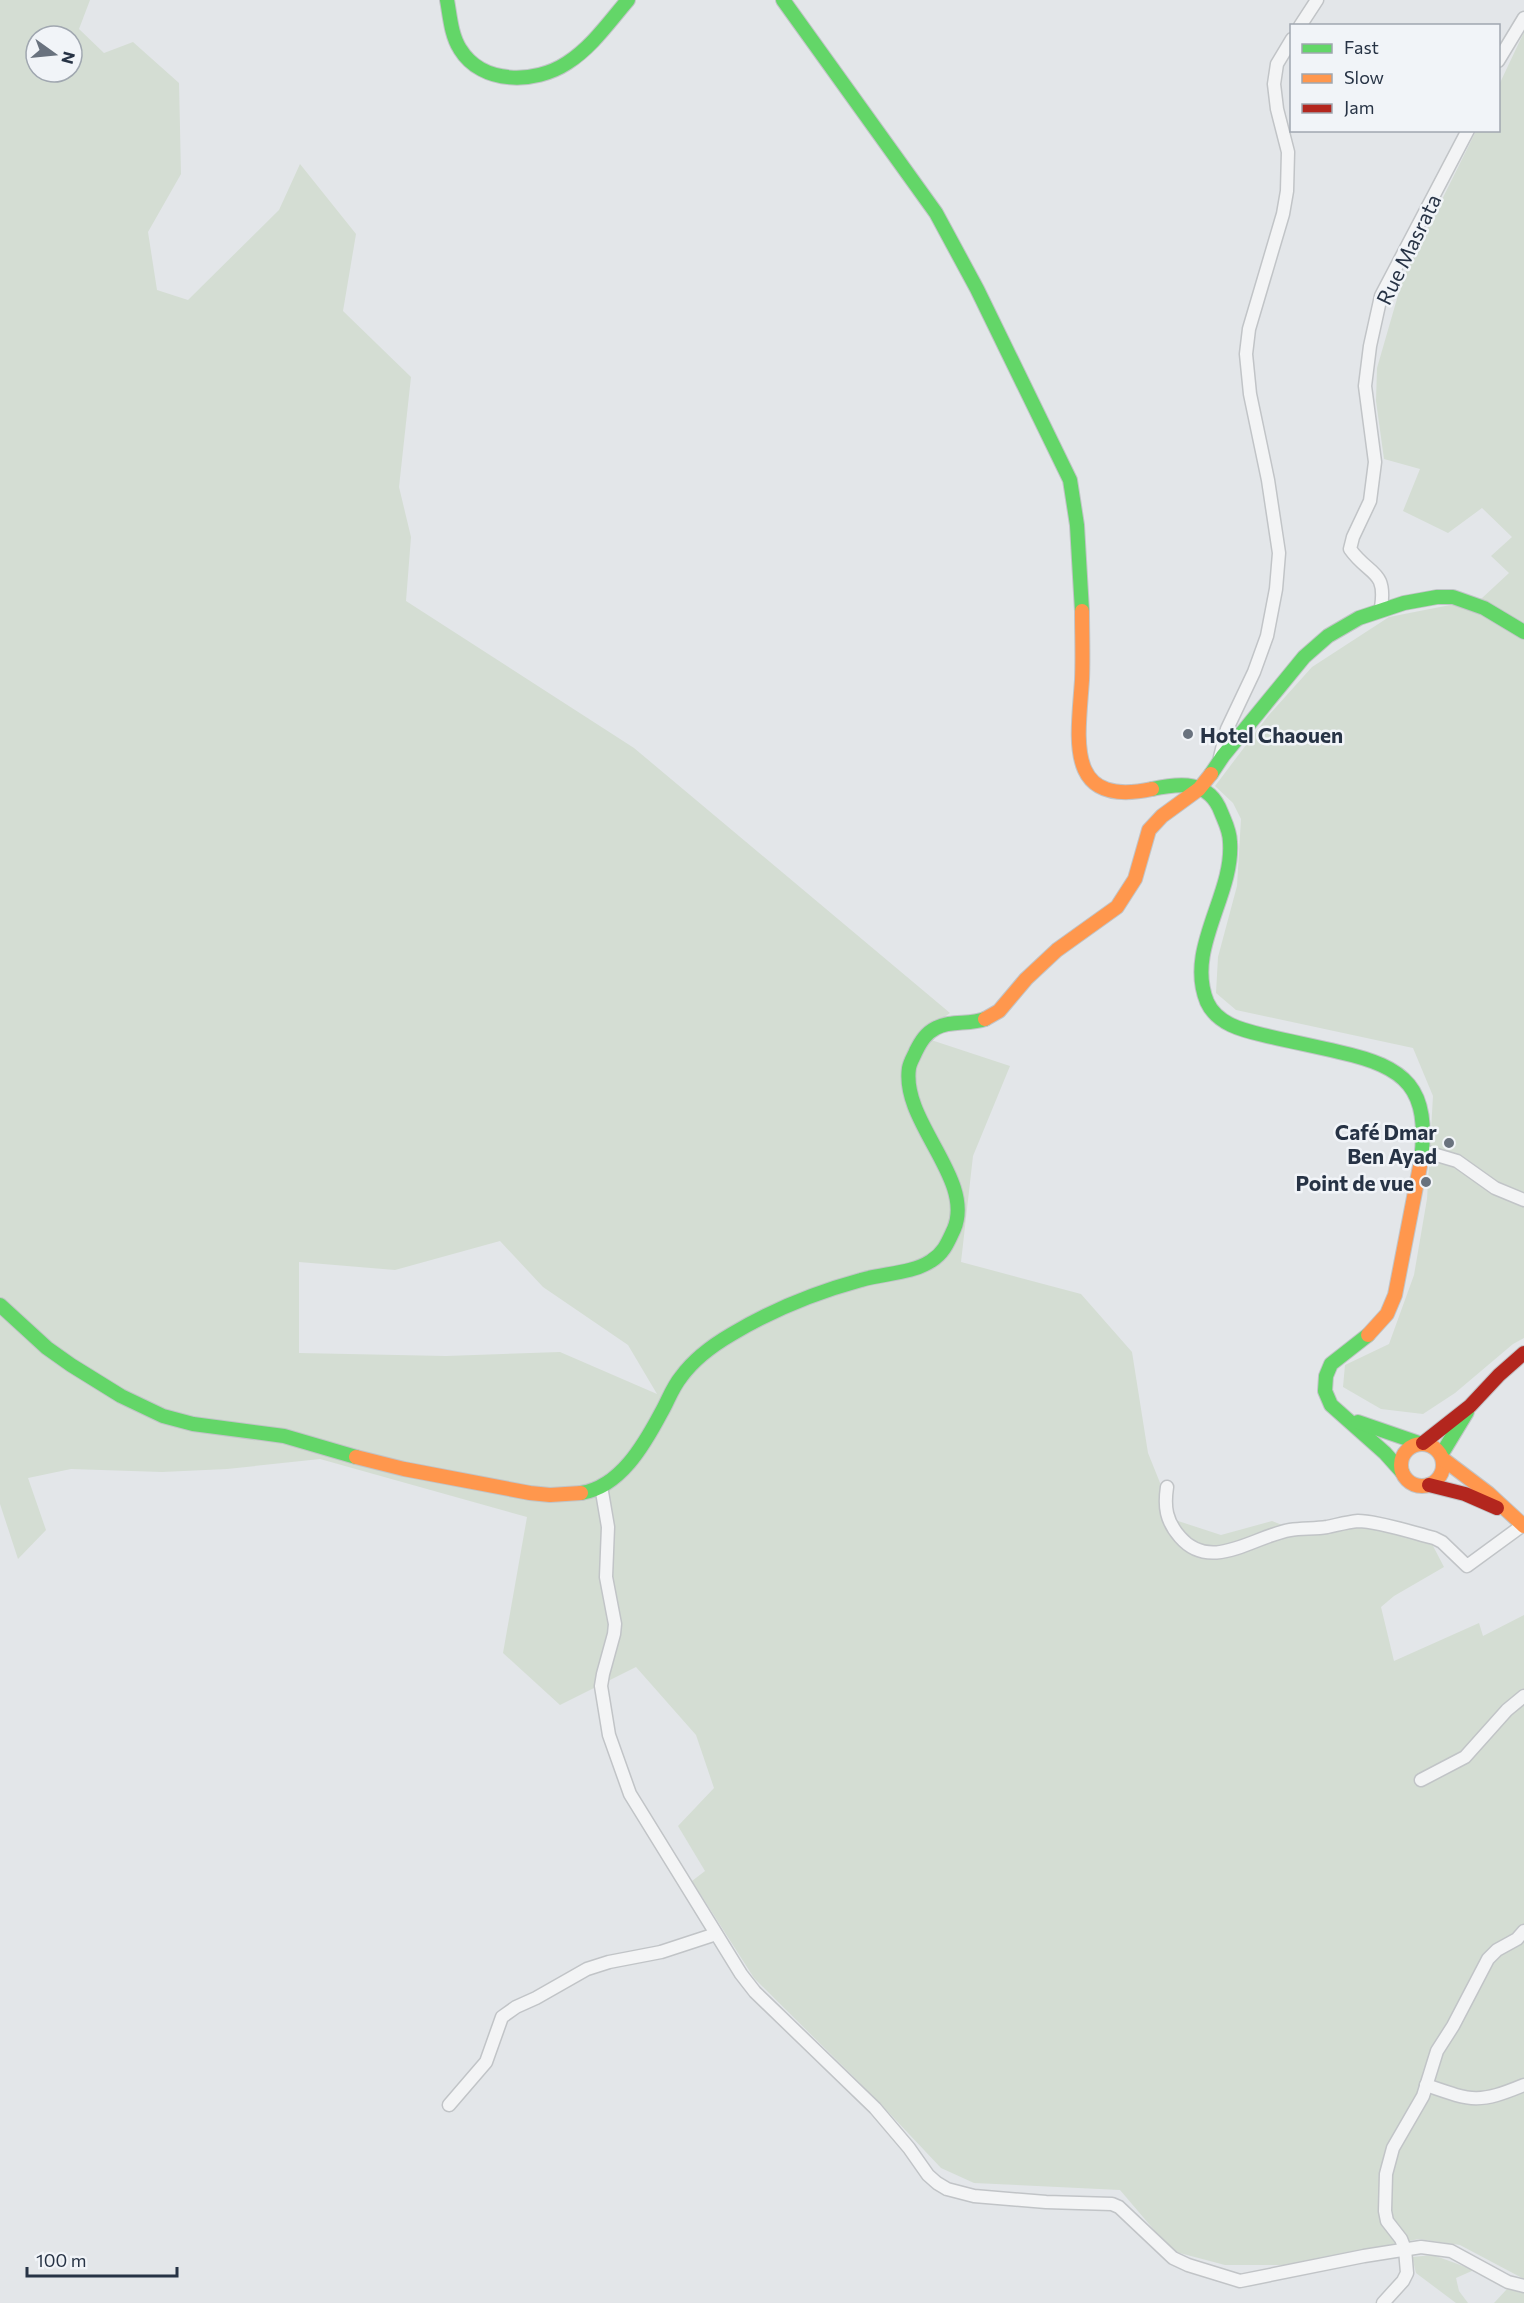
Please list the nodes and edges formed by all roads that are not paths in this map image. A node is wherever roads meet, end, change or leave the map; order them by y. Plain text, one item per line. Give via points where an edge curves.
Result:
1 (447, 0) edge
2 (628, 0) edge
3 (783, 0) edge
4 (1317, 0) edge
5 (1524, 18) edge
6 (1301, 24) edge
7 (1290, 42) edge
8 (1500, 58) edge
9 (1467, 132) edge
10 (1381, 608) junction
11 (1524, 632) edge
12 (1218, 762) junction
13 (1202, 786) junction
14 (1423, 1151) junction
15 (1524, 1200) edge
16 (0, 1305) edge
17 (1524, 1353) edge
18 (1470, 1406) junction
19 (1346, 1417) junction
20 (1421, 1443) junction
21 (1442, 1457) junction
22 (1402, 1472) junction
23 (1430, 1485) junction
24 (601, 1486) junction
25 (1167, 1487) dead end
26 (1511, 1515) junction
27 (1523, 1525) edge
28 (1524, 1696) edge
29 (1421, 1780) dead end
30 (1524, 1931) edge
31 (716, 1934) junction
32 (1426, 2085) junction
33 (1524, 2085) edge
34 (449, 2105) dead end
35 (1406, 2248) junction
36 (1524, 2286) edge
37 (1383, 2303) edge

1 - 2 main road via 456,40 469,60 490,73 518,78 550,73 567,63
3 - 13 main road via 936,213 1070,480 1080,576 1080,761 1092,781 1112,793 1131,794 1174,785
4 - 6 street
5 - 8 street
7 - 12 street via 1277,64 1274,84 1288,152 1287,191 1249,329 1246,354 1279,553 1276,588 1267,636 1227,729
9 - 10 street, Rue Masrata via 1381,297 1370,346 1365,386 1375,462 1370,501 1350,549 1378,576 1383,588
10 - 11 main road via 1454,596
10 - 12 main road via 1330,634 1306,654
12 - 13 main road
13 - 14 main road via 1221,807 1230,835 1228,867 1202,963 1203,987 1216,1015 1245,1031 1370,1059 1396,1071 1420,1107
13 - 24 main road via 1152,825 1144,840 1134,883 1117,908 1072,938 989,1018 938,1027 927,1034 915,1051 909,1085 914,1109 945,1165 957,1198 953,1234 938,1257 924,1265 868,1277 746,1325 698,1358 676,1382 650,1431 622,1470
14 - 15 street via 1457,1161 1495,1188
14 - 19 main road via 1396,1292 1387,1314 1366,1337 1331,1363 1326,1374 1326,1397
16 - 24 main road via 44,1345 90,1378 174,1421 200,1428 270,1433 371,1462 542,1494 577,1494
17 - 18 main road
18 - 20 main road
18 - 21 main road
19 - 20 main road
19 - 22 main road
20 - 21 main road via 1430,1445
20 - 22 main road via 1404,1454
21 - 23 main road via 1441,1475
21 - 26 main road
22 - 23 main road via 1415,1486
23 - 26 main road via 1465,1494
24 - 31 street via 608,1527 606,1577 615,1624 601,1686 609,1735 630,1794
25 - 27 street via 1164,1504 1170,1523 1185,1543 1195,1550 1218,1554 1291,1530 1359,1521 1434,1538 1467,1566
26 - 27 main road
28 - 29 street via 1465,1757
30 - 32 street via 1488,1959 1437,2051
31 - 34 street via 587,1969 516,2007 502,2018 486,2062
31 - 35 street via 755,1992 875,2108 928,2175 947,2188 974,2196 1112,2204 1173,2259 1240,2281
32 - 33 street via 1480,2100
32 - 35 street via 1393,2148 1386,2174 1387,2221
35 - 36 street via 1451,2250 1508,2282
35 - 37 street via 1407,2273

